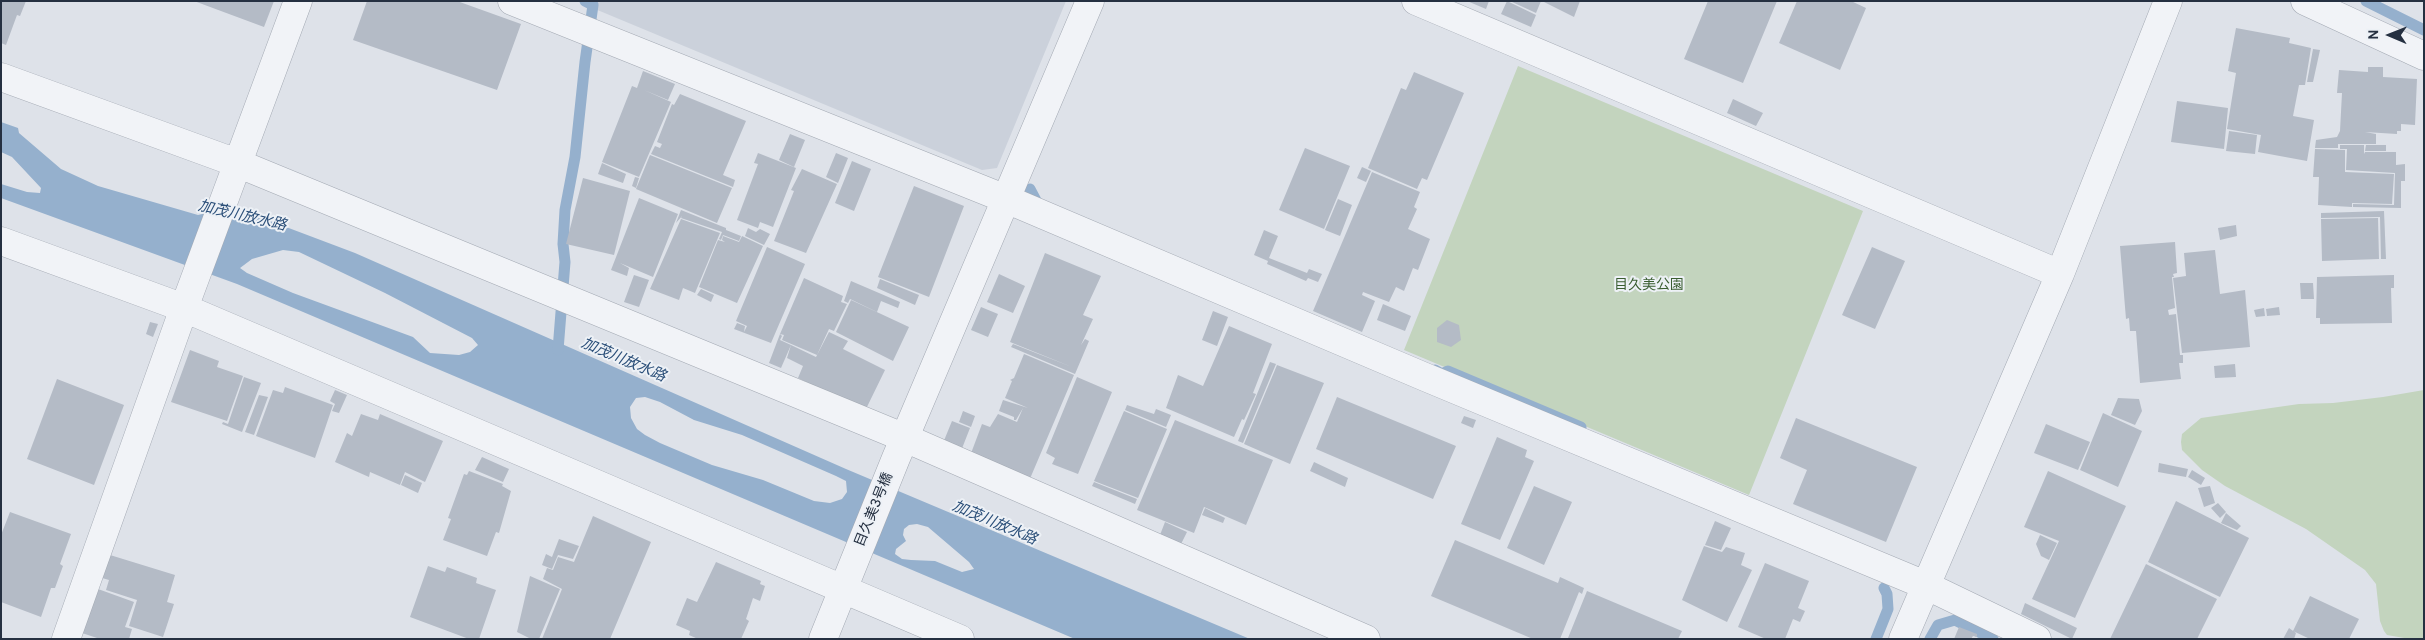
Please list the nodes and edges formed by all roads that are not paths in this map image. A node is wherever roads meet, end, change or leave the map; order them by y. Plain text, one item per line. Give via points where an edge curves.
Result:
1 (298, 1) edge
2 (512, 1) edge
3 (1090, 1) edge
4 (1416, 1) edge
5 (2168, 1) edge
6 (2305, 1) edge
7 (2424, 56) edge
8 (1, 77) edge
9 (234, 171) junction
10 (1006, 199) junction
11 (1, 241) edge
12 (2060, 274) junction
13 (187, 301) junction
14 (900, 448) junction
15 (1925, 585) junction
16 (844, 591) junction
17 (66, 639) edge
18 (823, 639) edge
19 (960, 639) edge
20 (1366, 639) edge
21 (1903, 639) edge
22 (2037, 639) edge

1 - 9 street
2 - 10 street
3 - 10 street, 目久美3号橋
4 - 12 street
5 - 12 street
6 - 7 street
8 - 9 street
9 - 13 street
9 - 14 street
10 - 14 street, 目久美3号橋
10 - 15 street
11 - 13 street
12 - 15 street
13 - 16 street
13 - 17 street
14 - 16 street, 目久美3号橋
14 - 20 street
15 - 21 street
15 - 22 street
16 - 18 street, 目久美3号橋
16 - 19 street

